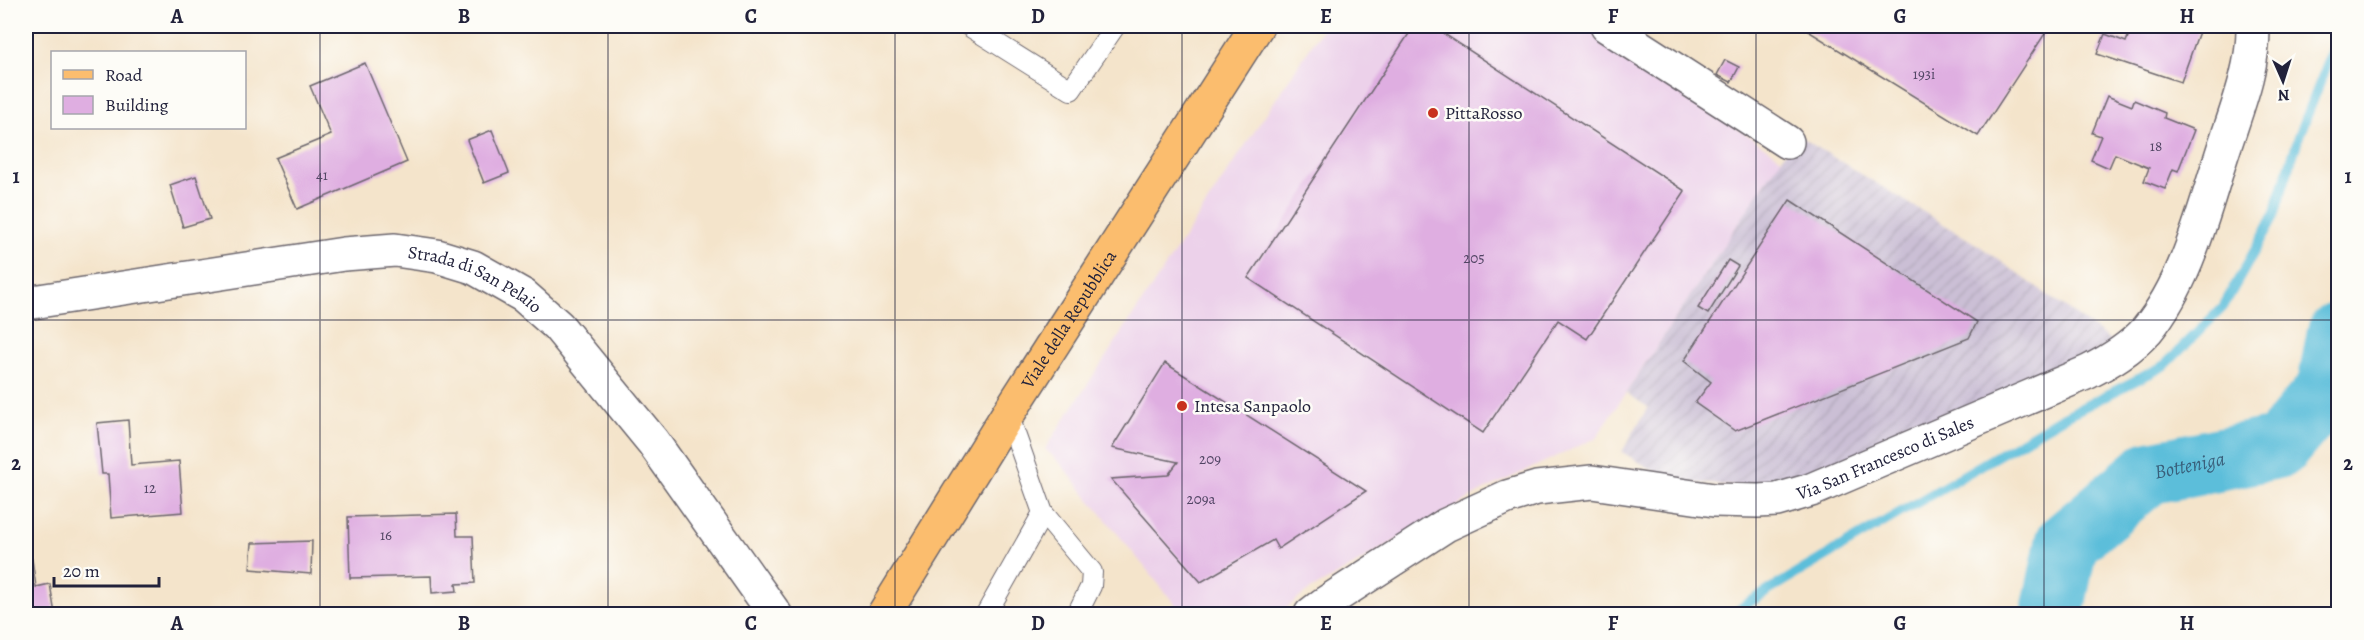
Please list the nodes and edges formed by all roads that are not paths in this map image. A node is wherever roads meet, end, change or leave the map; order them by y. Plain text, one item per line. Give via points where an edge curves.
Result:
1 (969, 26) edge
2 (1115, 26) edge
3 (1257, 26) edge
4 (1607, 26) edge
5 (2253, 26) edge
6 (1787, 142) dead end
7 (26, 303) edge
8 (1008, 414) junction
9 (1043, 513) junction
10 (775, 615) edge
11 (884, 615) edge
12 (986, 615) edge
13 (1077, 615) edge
14 (1311, 615) edge

1 - 2 lane via 1071,90
3 - 8 main road, Viale della Repubblica
4 - 6 street
5 - 14 street, Via San Francesco di Sales via 2252,48 2237,107 2174,286 2146,330 2124,352 2088,372 1811,490 1777,500 1714,500 1592,482 1537,488 1507,497 1446,525
7 - 10 street, Strada di San Pelaio via 344,254 395,250 437,256 472,267 524,296 558,326 653,442
8 - 9 lane
8 - 11 main road, Viale della Repubblica
9 - 12 lane
9 - 13 lane via 1092,572 1091,586

